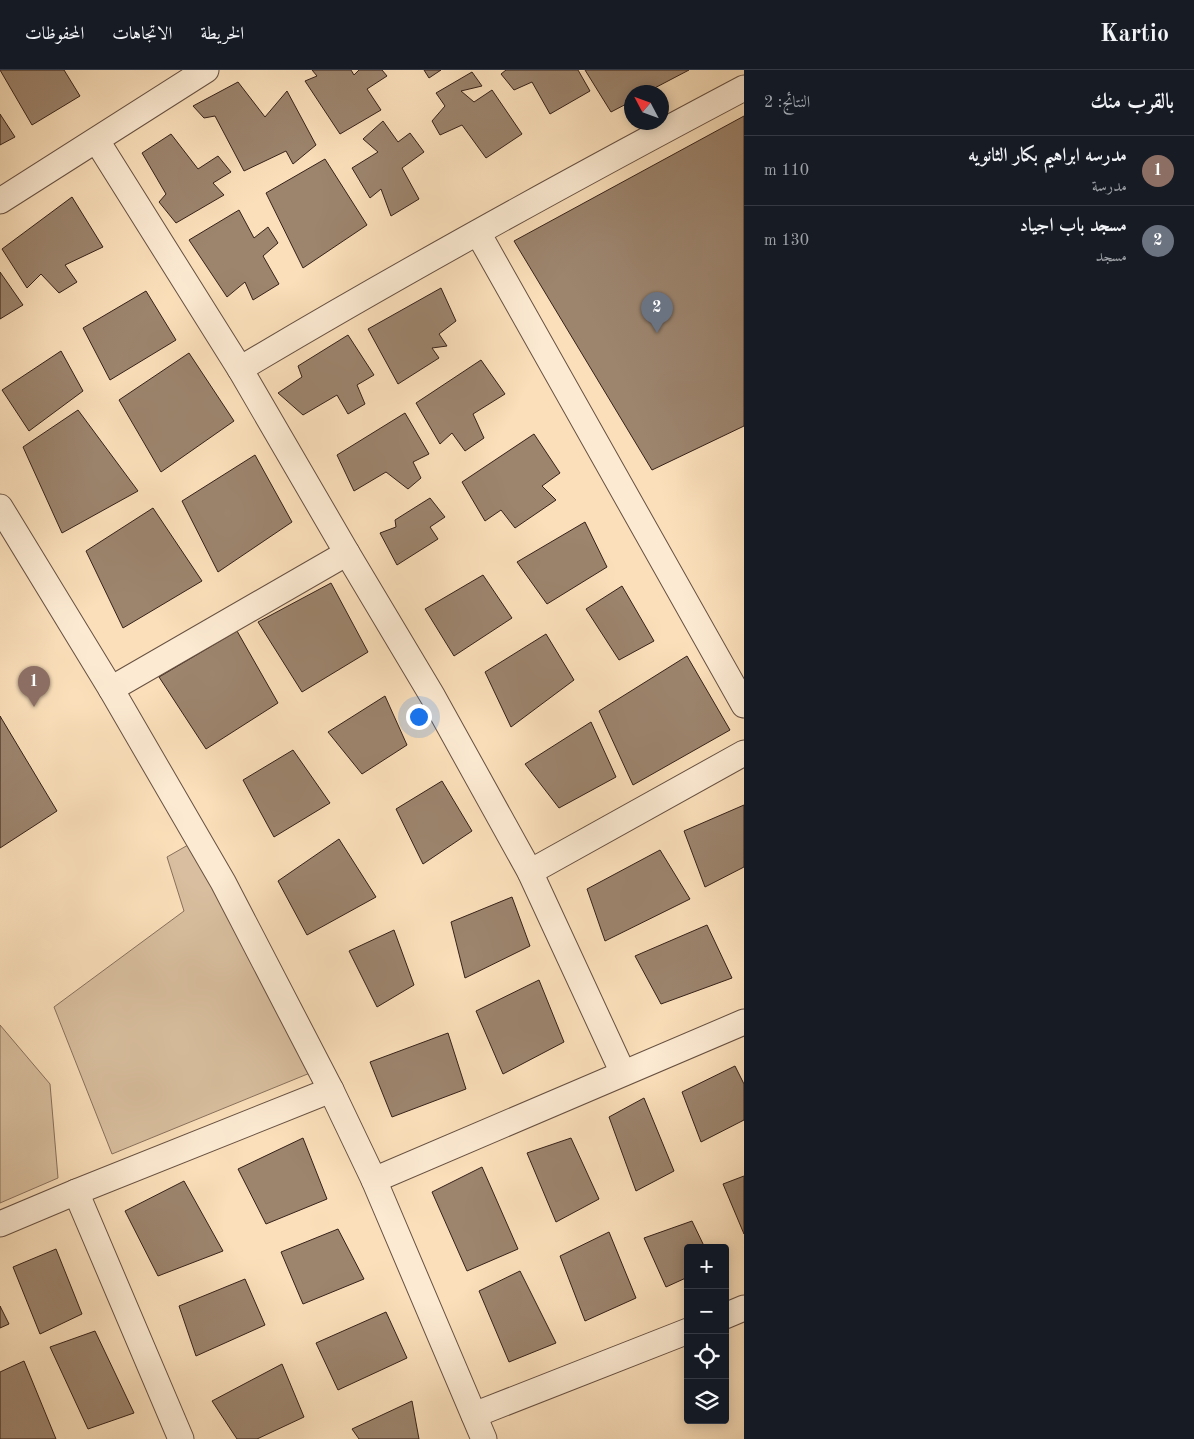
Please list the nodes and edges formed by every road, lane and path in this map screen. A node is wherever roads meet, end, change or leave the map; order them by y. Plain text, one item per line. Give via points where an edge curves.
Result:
1 (206, 70) edge
2 (744, 88) edge
3 (97, 141) junction
4 (0, 202) edge
5 (478, 233) junction
6 (240, 369) junction
7 (0, 507) edge
8 (347, 554) junction
9 (111, 689) junction
10 (744, 705) edge
11 (744, 753) edge
12 (530, 872) junction
13 (744, 1022) edge
14 (623, 1073) junction
15 (331, 1090) junction
16 (374, 1180) junction
17 (76, 1192) junction
18 (0, 1224) edge
19 (744, 1308) edge
20 (729, 1314) edge
21 (684, 1333) edge
22 (474, 1415) junction
23 (178, 1438) edge
24 (484, 1439) edge

1 - 3 street
2 - 5 street
3 - 4 street
3 - 6 street
5 - 6 street via 348,304
5 - 10 street
6 - 8 street
7 - 9 street
8 - 9 street
8 - 12 street via 433,696
9 - 15 street via 223,882
11 - 12 street
12 - 14 street
13 - 14 street
14 - 16 street
15 - 16 street
15 - 17 street
16 - 22 street
17 - 18 street
17 - 23 street
19 - 20 street
21 - 22 street
22 - 24 street

